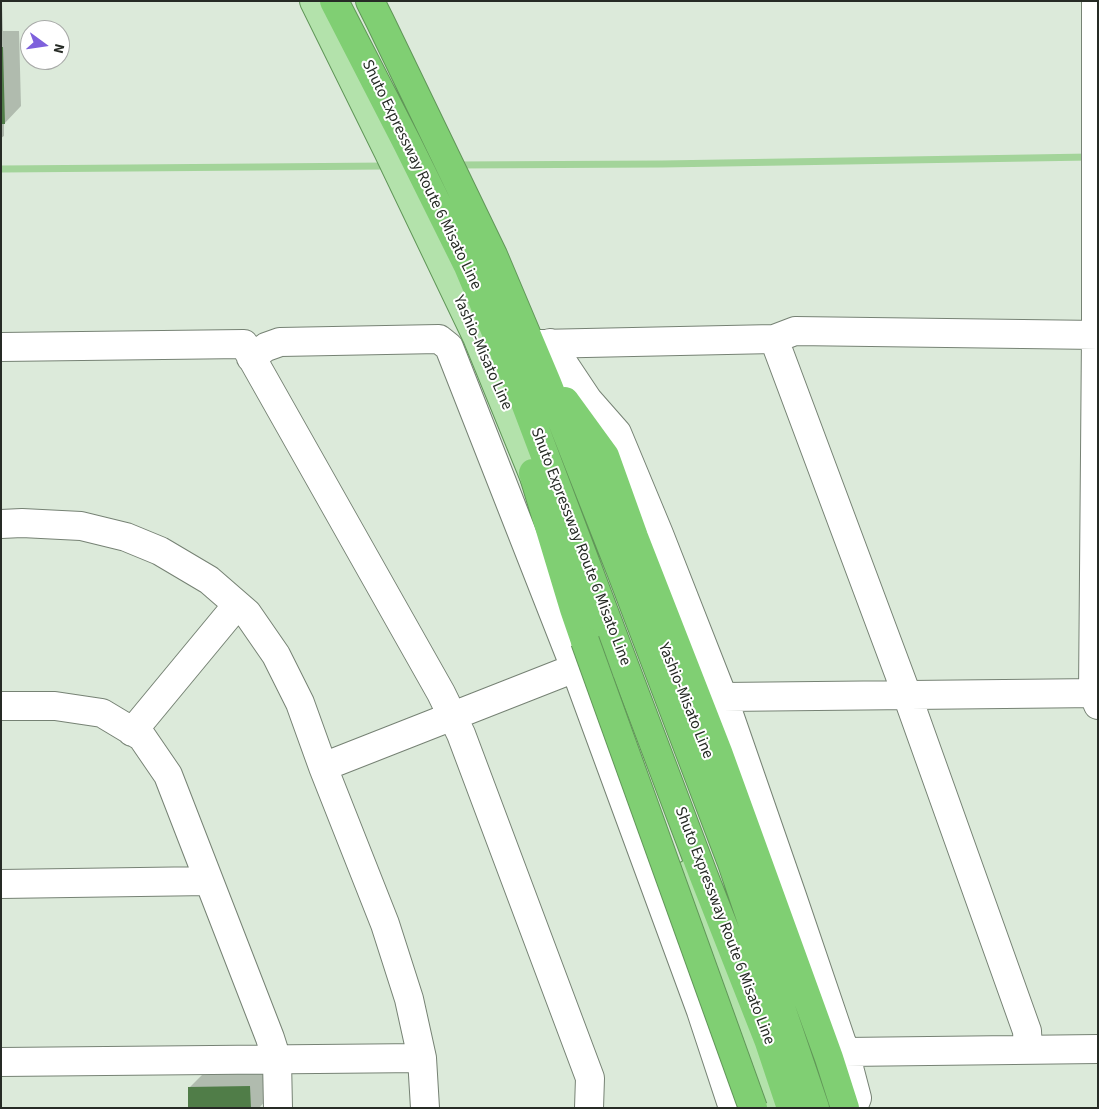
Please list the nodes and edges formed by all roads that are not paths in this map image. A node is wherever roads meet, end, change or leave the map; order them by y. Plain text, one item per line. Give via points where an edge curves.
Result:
1 (314, 1) edge
2 (334, 1) edge
3 (370, 1) edge
4 (381, 1) edge
5 (1096, 1) edge
6 (1097, 335) edge
7 (774, 339) junction
8 (544, 343) junction
9 (1, 347) edge
10 (251, 358) junction
11 (560, 393) junction
12 (532, 473) junction
13 (1, 524) edge
14 (238, 605) junction
15 (575, 668) junction
16 (907, 695) junction
17 (723, 697) junction
18 (1096, 697) edge
19 (1, 706) edge
20 (452, 716) junction
21 (132, 732) junction
22 (324, 767) junction
23 (691, 879) junction
24 (209, 881) junction
25 (1, 884) edge
26 (671, 930) junction
27 (1098, 1049) edge
28 (1028, 1050) junction
29 (845, 1052) junction
30 (422, 1058) junction
31 (277, 1060) junction
32 (1, 1062) edge
33 (278, 1108) edge
34 (425, 1108) edge
35 (589, 1108) edge
36 (733, 1108) edge
37 (753, 1108) edge
38 (772, 1108) edge
39 (791, 1108) edge
40 (816, 1108) edge
41 (834, 1108) edge
42 (845, 1108) edge
43 (853, 1108) edge

1 - 12 main road, Yashio-Misato Line via 477,337
2 - 39 highway, Shuto Expressway Route 6 Misato Line via 468,266 521,392 769,1042
3 - 40 highway, Shuto Expressway Route 6 Misato Line via 493,255 547,383 729,854
4 - 8 main road, Yashio-Misato Line
5 - 6 street
6 - 7 street via 795,331
6 - 18 street
7 - 8 street
7 - 16 street
8 - 11 main road, Yashio-Misato Line
8 - 17 street via 617,433
9 - 10 street via 244,344
10 - 15 street via 280,342 439,339 449,346
10 - 20 street
11 - 41 main road, Yashio-Misato Line via 688,705
11 - 42 highway via 605,456 725,770
12 - 23 main road, Yashio-Misato Line via 627,706
12 - 37 highway, bridge via 574,609
13 - 14 street via 81,526 126,537 160,551 209,580
14 - 21 street
14 - 22 street via 276,656 300,703
15 - 20 street
15 - 26 street
16 - 17 street
16 - 18 street
16 - 28 street via 1027,1031
17 - 29 street
19 - 21 street via 55,706 102,713
20 - 22 street
20 - 35 street via 590,1078
21 - 24 street via 142,737 168,775
22 - 30 street via 385,924 409,999
23 - 26 street
23 - 38 main road, Yashio-Misato Line
24 - 25 street
24 - 31 street
26 - 36 street
27 - 28 street
28 - 29 street
29 - 43 street via 857,1098
30 - 31 street
30 - 34 street
31 - 32 street
31 - 33 street

